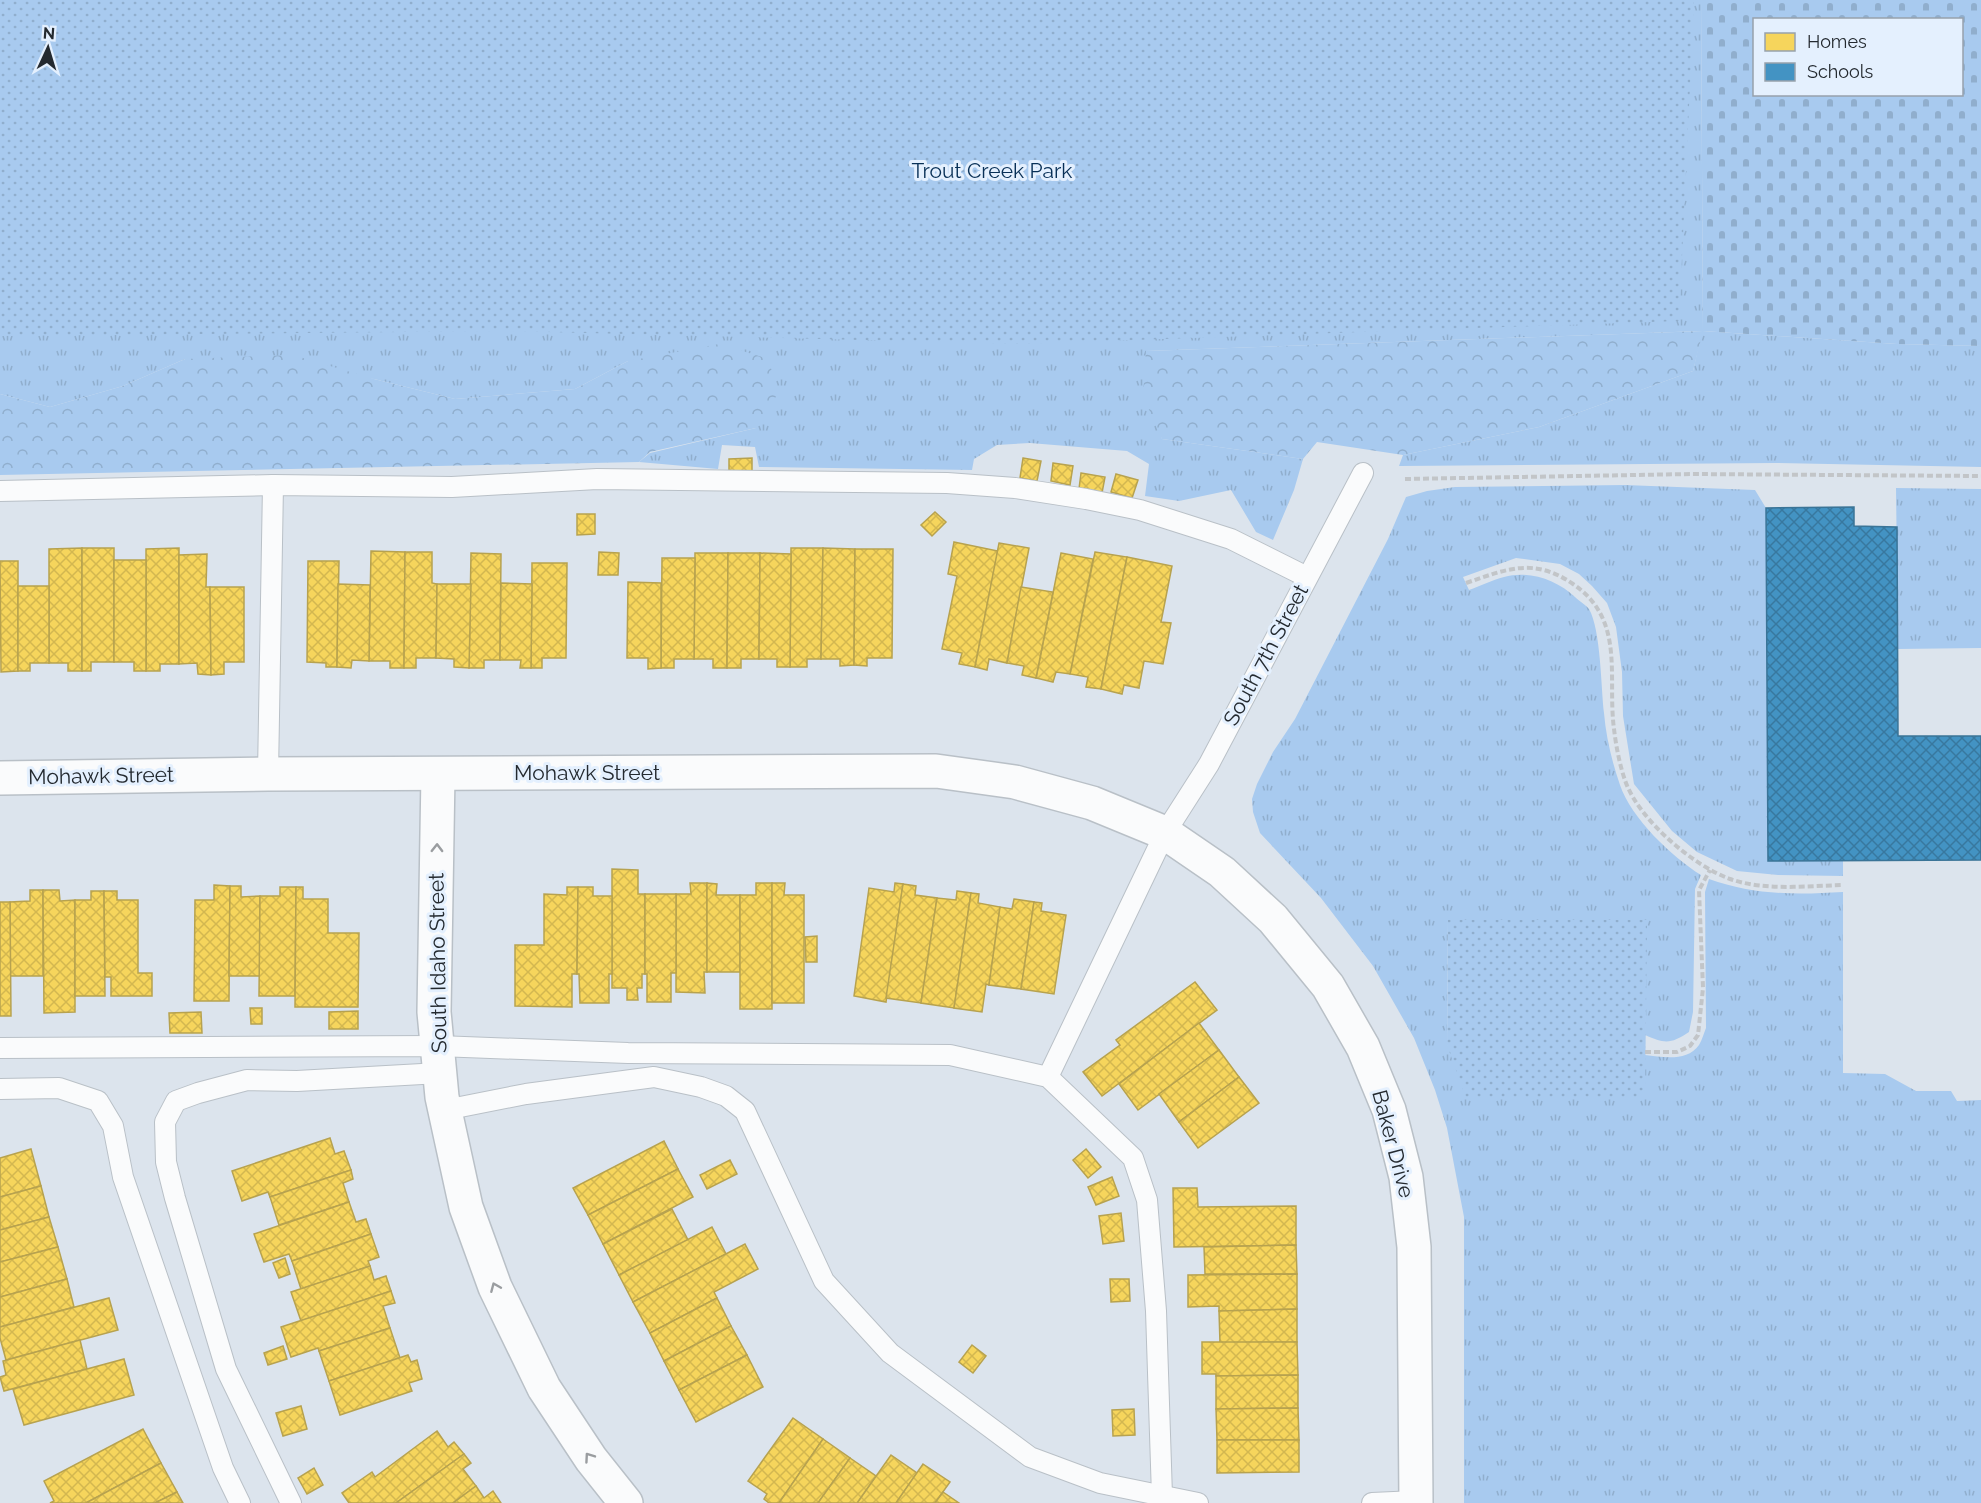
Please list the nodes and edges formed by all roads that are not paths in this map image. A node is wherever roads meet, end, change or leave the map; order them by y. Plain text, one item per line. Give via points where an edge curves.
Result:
1 (1363, 473) dead end
2 (273, 485) junction
3 (0, 491) edge
4 (1307, 577) junction
5 (268, 774) junction
6 (438, 774) junction
7 (0, 778) edge
8 (1165, 833) junction
9 (0, 1048) edge
10 (439, 1060) junction
11 (1048, 1077) junction
12 (0, 1089) edge
13 (445, 1110) junction
14 (1162, 1496) junction
15 (1416, 1502) edge
16 (240, 1503) edge
17 (291, 1503) edge
18 (626, 1503) edge
19 (1198, 1503) edge
20 (1372, 1503) edge

1 - 4 lane, South 7th Street
2 - 3 lane
2 - 4 lane via 452,487 597,479 947,483 1015,488 1086,499 1175,520 1231,539
2 - 5 lane
4 - 8 lane, South 7th Street via 1209,764
5 - 6 street, Mohawk Street
5 - 7 street, Mohawk Street
6 - 8 street, Mohawk Street via 936,771 1015,782 1092,803
10 -> 6 street, South Idaho Street via 434,1012
8 - 11 lane, South 7th Street
8 - 15 street, Baker Drive via 1222,872 1280,927 1328,986 1362,1047 1389,1110 1406,1178 1414,1247
9 - 10 lane
10 - 11 lane via 628,1053 950,1055
10 - 13 street, South Idaho Street
10 - 17 lane via 297,1081 247,1080 176,1101 165,1122 166,1162 226,1369
11 - 14 lane via 1133,1158 1147,1200 1156,1311
12 - 16 lane via 59,1088 98,1101 112,1126 123,1177 224,1468
13 - 14 lane via 526,1094 654,1077 726,1096 745,1112 824,1281 890,1353 1030,1456 1100,1483
18 -> 13 street, South Idaho Street via 544,1388 495,1287 466,1207
14 - 19 lane
15 - 20 lane

